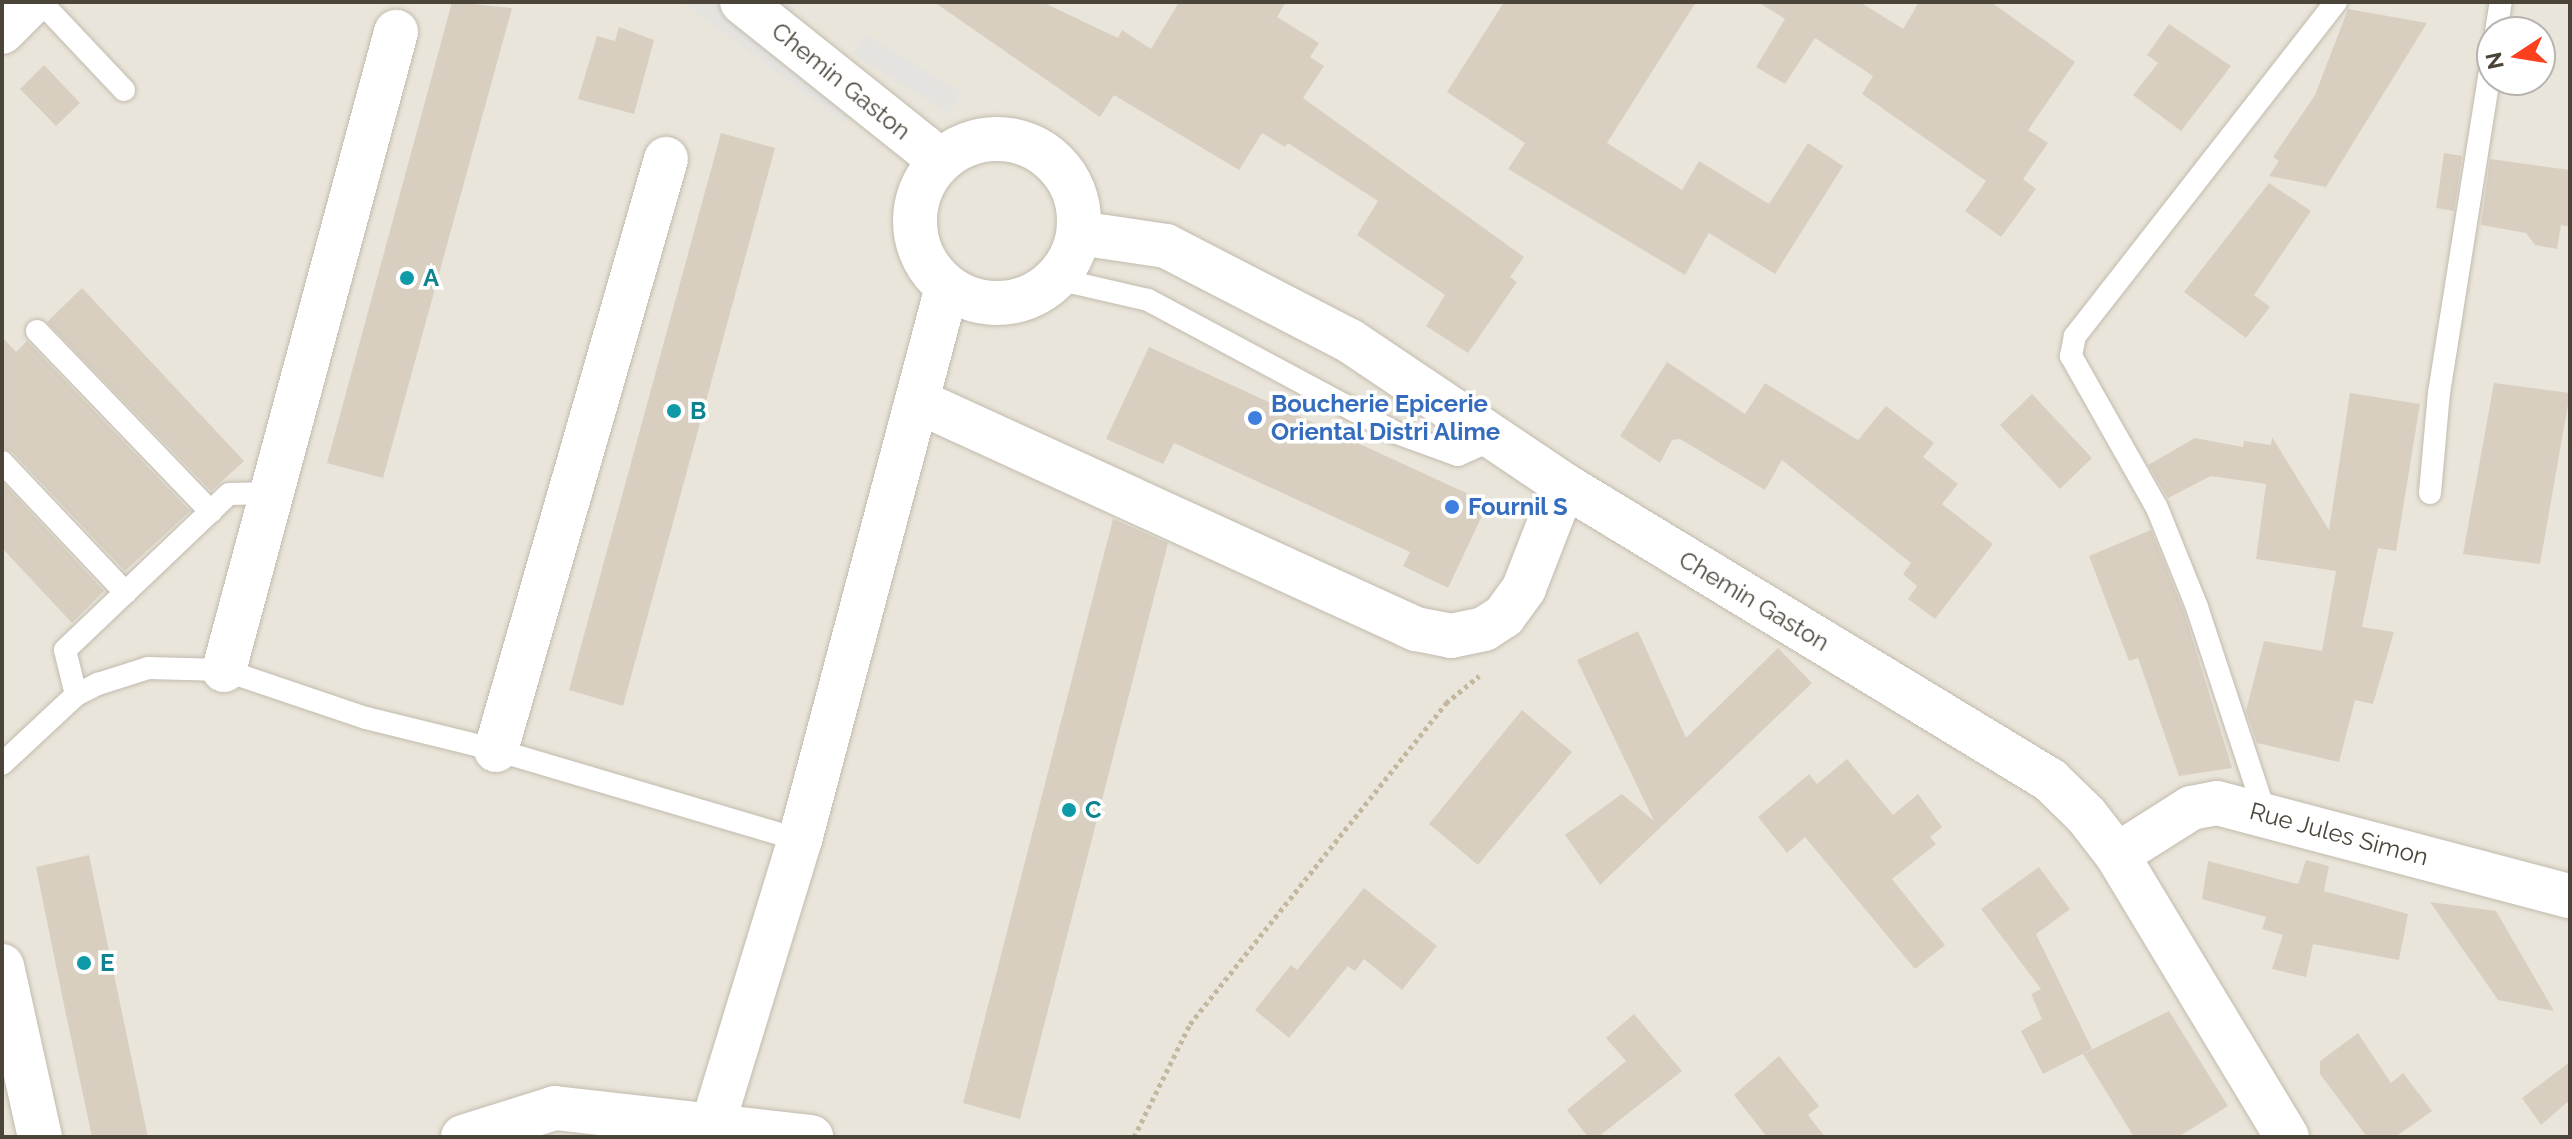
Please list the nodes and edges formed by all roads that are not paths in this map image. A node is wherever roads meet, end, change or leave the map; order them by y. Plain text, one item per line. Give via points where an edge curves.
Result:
1 (32, 2) edge
2 (41, 2) edge
3 (742, 2) edge
4 (2336, 2) edge
5 (2, 32) edge
6 (396, 32) dead end
7 (124, 90) dead end
8 (2486, 96) edge
9 (666, 159) dead end
10 (940, 160) junction
11 (1079, 233) junction
12 (1057, 279) junction
13 (947, 287) junction
14 (37, 331) dead end
15 (917, 401) junction
16 (1497, 437) junction
17 (2, 462) edge
18 (1564, 485) junction
19 (272, 493) junction
20 (2430, 493) dead end
21 (211, 512) junction
22 (126, 593) junction
23 (224, 670) junction
24 (76, 695) junction
25 (496, 750) junction
26 (2, 764) edge
27 (2265, 813) junction
28 (800, 840) junction
29 (2117, 855) junction
30 (2570, 896) edge
31 (2, 966) edge
32 (710, 1132) edge
33 (2273, 1132) edge
34 (40, 1137) edge
35 (463, 1137) edge
36 (811, 1137) edge

1 - 5 street
2 - 7 lane
3 - 10 street, Chemin Gaston
4 - 27 lane via 2075,336 2071,356 2157,508 2197,607
6 - 19 street
8 - 20 lane via 2439,393
9 - 25 street
10 - 11 street via 986,139 1012,139 1036,148 1071,184 1079,208
10 - 13 street via 917,201 915,225 919,249
11 - 12 street
11 - 16 street, Chemin Gaston via 1166,246 1350,341
12 - 13 street via 1015,302 980,301
12 - 16 lane via 1148,300 1394,432 1458,455
13 - 15 street
14 - 21 lane
15 - 18 street via 1416,629 1451,636 1484,629 1504,616 1524,588
15 - 28 street
16 - 18 street, Chemin Gaston
17 - 22 lane
18 - 29 street, Chemin Gaston via 2050,780
19 - 21 lane via 229,494
19 - 23 street
21 - 22 lane
22 - 24 lane via 65,650
23 - 24 lane via 148,668
23 - 25 lane via 366,718
24 - 26 lane
25 - 28 lane
27 - 29 street, Rue Jules Simon via 2217,803 2191,808
27 - 30 street, Rue Jules Simon
28 - 32 street
29 - 33 street, Chemin Gaston
31 - 34 street
32 - 35 street via 555,1108
32 - 36 street

